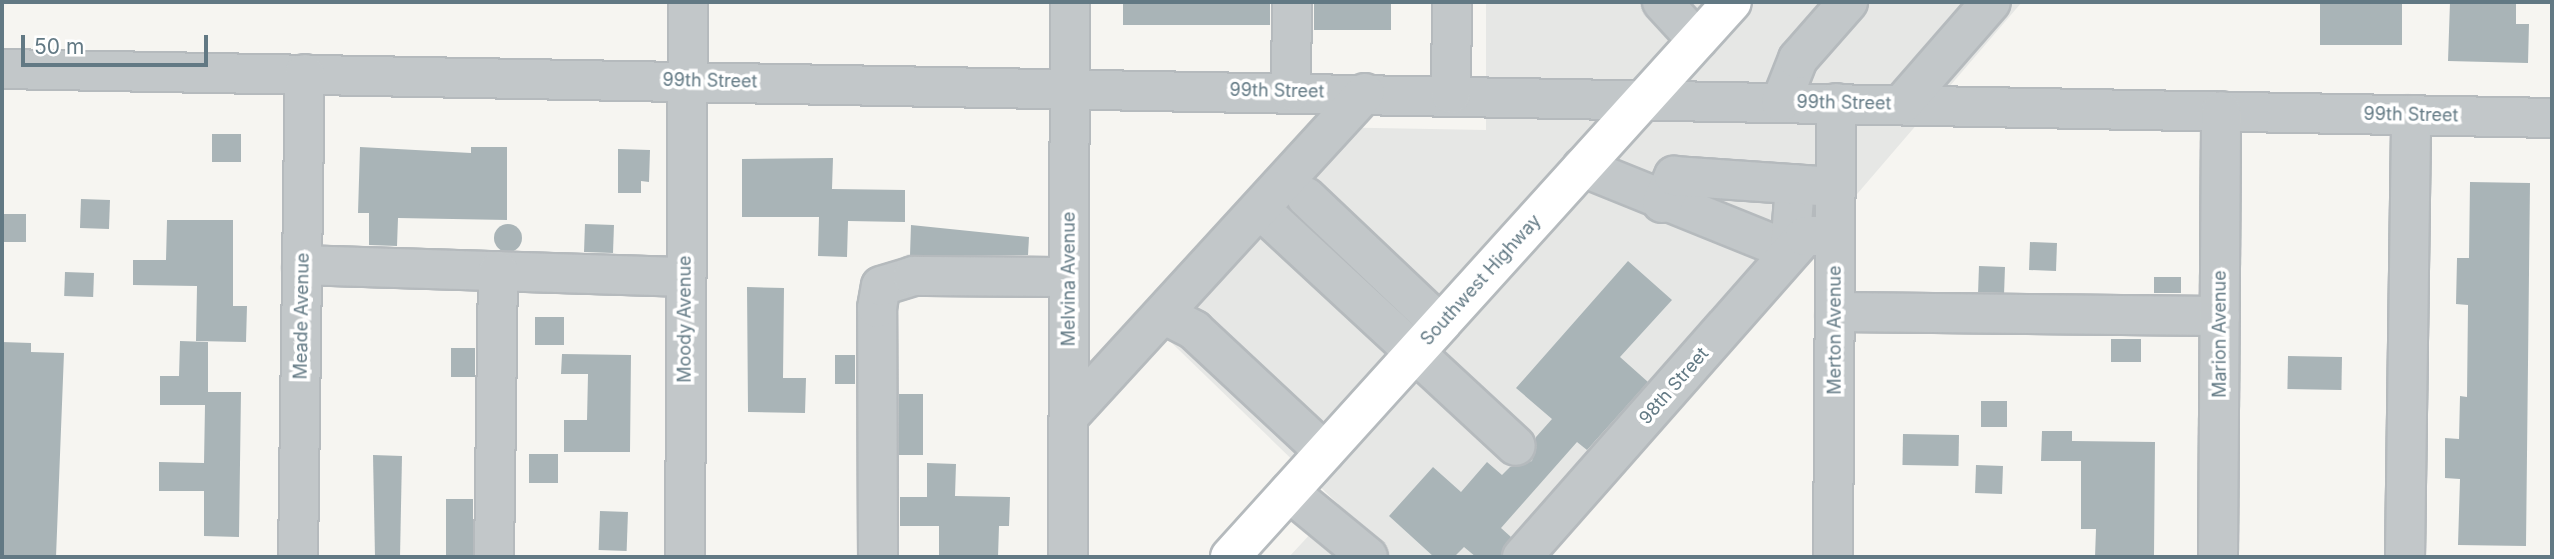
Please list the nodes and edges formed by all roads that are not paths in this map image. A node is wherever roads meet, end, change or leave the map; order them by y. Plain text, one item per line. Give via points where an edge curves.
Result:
1 (688, 2) edge
2 (1070, 2) edge
3 (1292, 2) edge
4 (1452, 2) edge
5 (1662, 2) edge
6 (1732, 2) edge
7 (1848, 2) edge
8 (1991, 2) edge
9 (1697, 40) junction
10 (2, 69) edge
11 (304, 74) junction
12 (686, 80) junction
13 (1070, 87) junction
14 (1292, 91) junction
15 (1365, 93) junction
16 (1451, 94) junction
17 (1644, 98) junction
18 (1781, 102) junction
19 (1836, 103) junction
20 (1902, 104) junction
21 (2221, 111) junction
22 (2411, 115) junction
23 (2552, 118) edge
24 (1582, 167) junction
25 (1795, 184) junction
26 (1836, 188) junction
27 (1306, 197) dead end
28 (1662, 203) junction
29 (1261, 211) junction
30 (1835, 236) junction
31 (1790, 251) junction
32 (302, 265) junction
33 (498, 271) junction
34 (685, 277) junction
35 (1069, 277) junction
36 (1835, 312) junction
37 (1165, 315) junction
38 (2220, 316) junction
39 (1440, 324) junction
40 (1412, 356) junction
41 (1069, 416) junction
42 (1516, 446) dead end
43 (1325, 452) junction
44 (1289, 492) junction
45 (298, 557) edge
46 (494, 557) edge
47 (685, 557) edge
48 (878, 557) edge
49 (1068, 557) edge
50 (1230, 557) edge
51 (1368, 557) edge
52 (1522, 557) edge
53 (1833, 557) edge
54 (2218, 557) edge
55 (2405, 557) edge

1 - 12 street, Moody Avenue
2 - 13 street, Melvina Avenue
3 - 14 street
4 - 16 street
5 - 9 street
6 - 9 main road, Southwest Highway
7 - 18 street via 1798,59
8 - 20 street
9 - 17 main road, Southwest Highway
10 - 11 street, 99th Street
11 - 12 street, 99th Street
11 - 32 street, Meade Avenue
12 - 13 street, 99th Street
12 - 34 street, Moody Avenue
13 - 14 street, 99th Street
13 - 35 street, Melvina Avenue
14 - 15 street, 99th Street
15 - 16 street, 99th Street
15 - 29 street
16 - 17 street, 99th Street
17 - 18 street, 99th Street
17 - 24 main road, Southwest Highway
18 - 19 street, 99th Street
19 - 20 street, 99th Street
19 - 26 street, Merton Avenue
20 - 21 street, 99th Street
21 - 22 street, 99th Street
21 - 38 street, Marion Avenue
22 - 23 street, 99th Street
22 - 55 street
24 - 28 street
24 - 39 main road, Southwest Highway
25 - 26 street
25 - 28 street via 1674,176
25 - 31 street
26 - 30 street, Merton Avenue
27 - 39 street
28 - 31 street
29 - 37 street
29 - 40 street
30 - 31 street, 98th Street via 1805,236
30 - 36 street, Merton Avenue
31 - 52 street, 98th Street
32 - 33 street
32 - 45 street, Meade Avenue
33 - 34 street
33 - 46 street
34 - 47 street, Moody Avenue
35 - 41 street, Melvina Avenue
35 - 48 street via 913,276 881,286 877,308
36 - 38 street
36 - 53 street, Merton Avenue
37 - 41 street
37 - 43 street via 1194,330
38 - 54 street, Marion Avenue
39 - 40 main road, Southwest Highway
40 - 42 street
40 - 43 main road, Southwest Highway
41 - 49 street, Melvina Avenue
43 - 44 main road, Southwest Highway
44 - 50 main road, Southwest Highway
44 - 51 street

